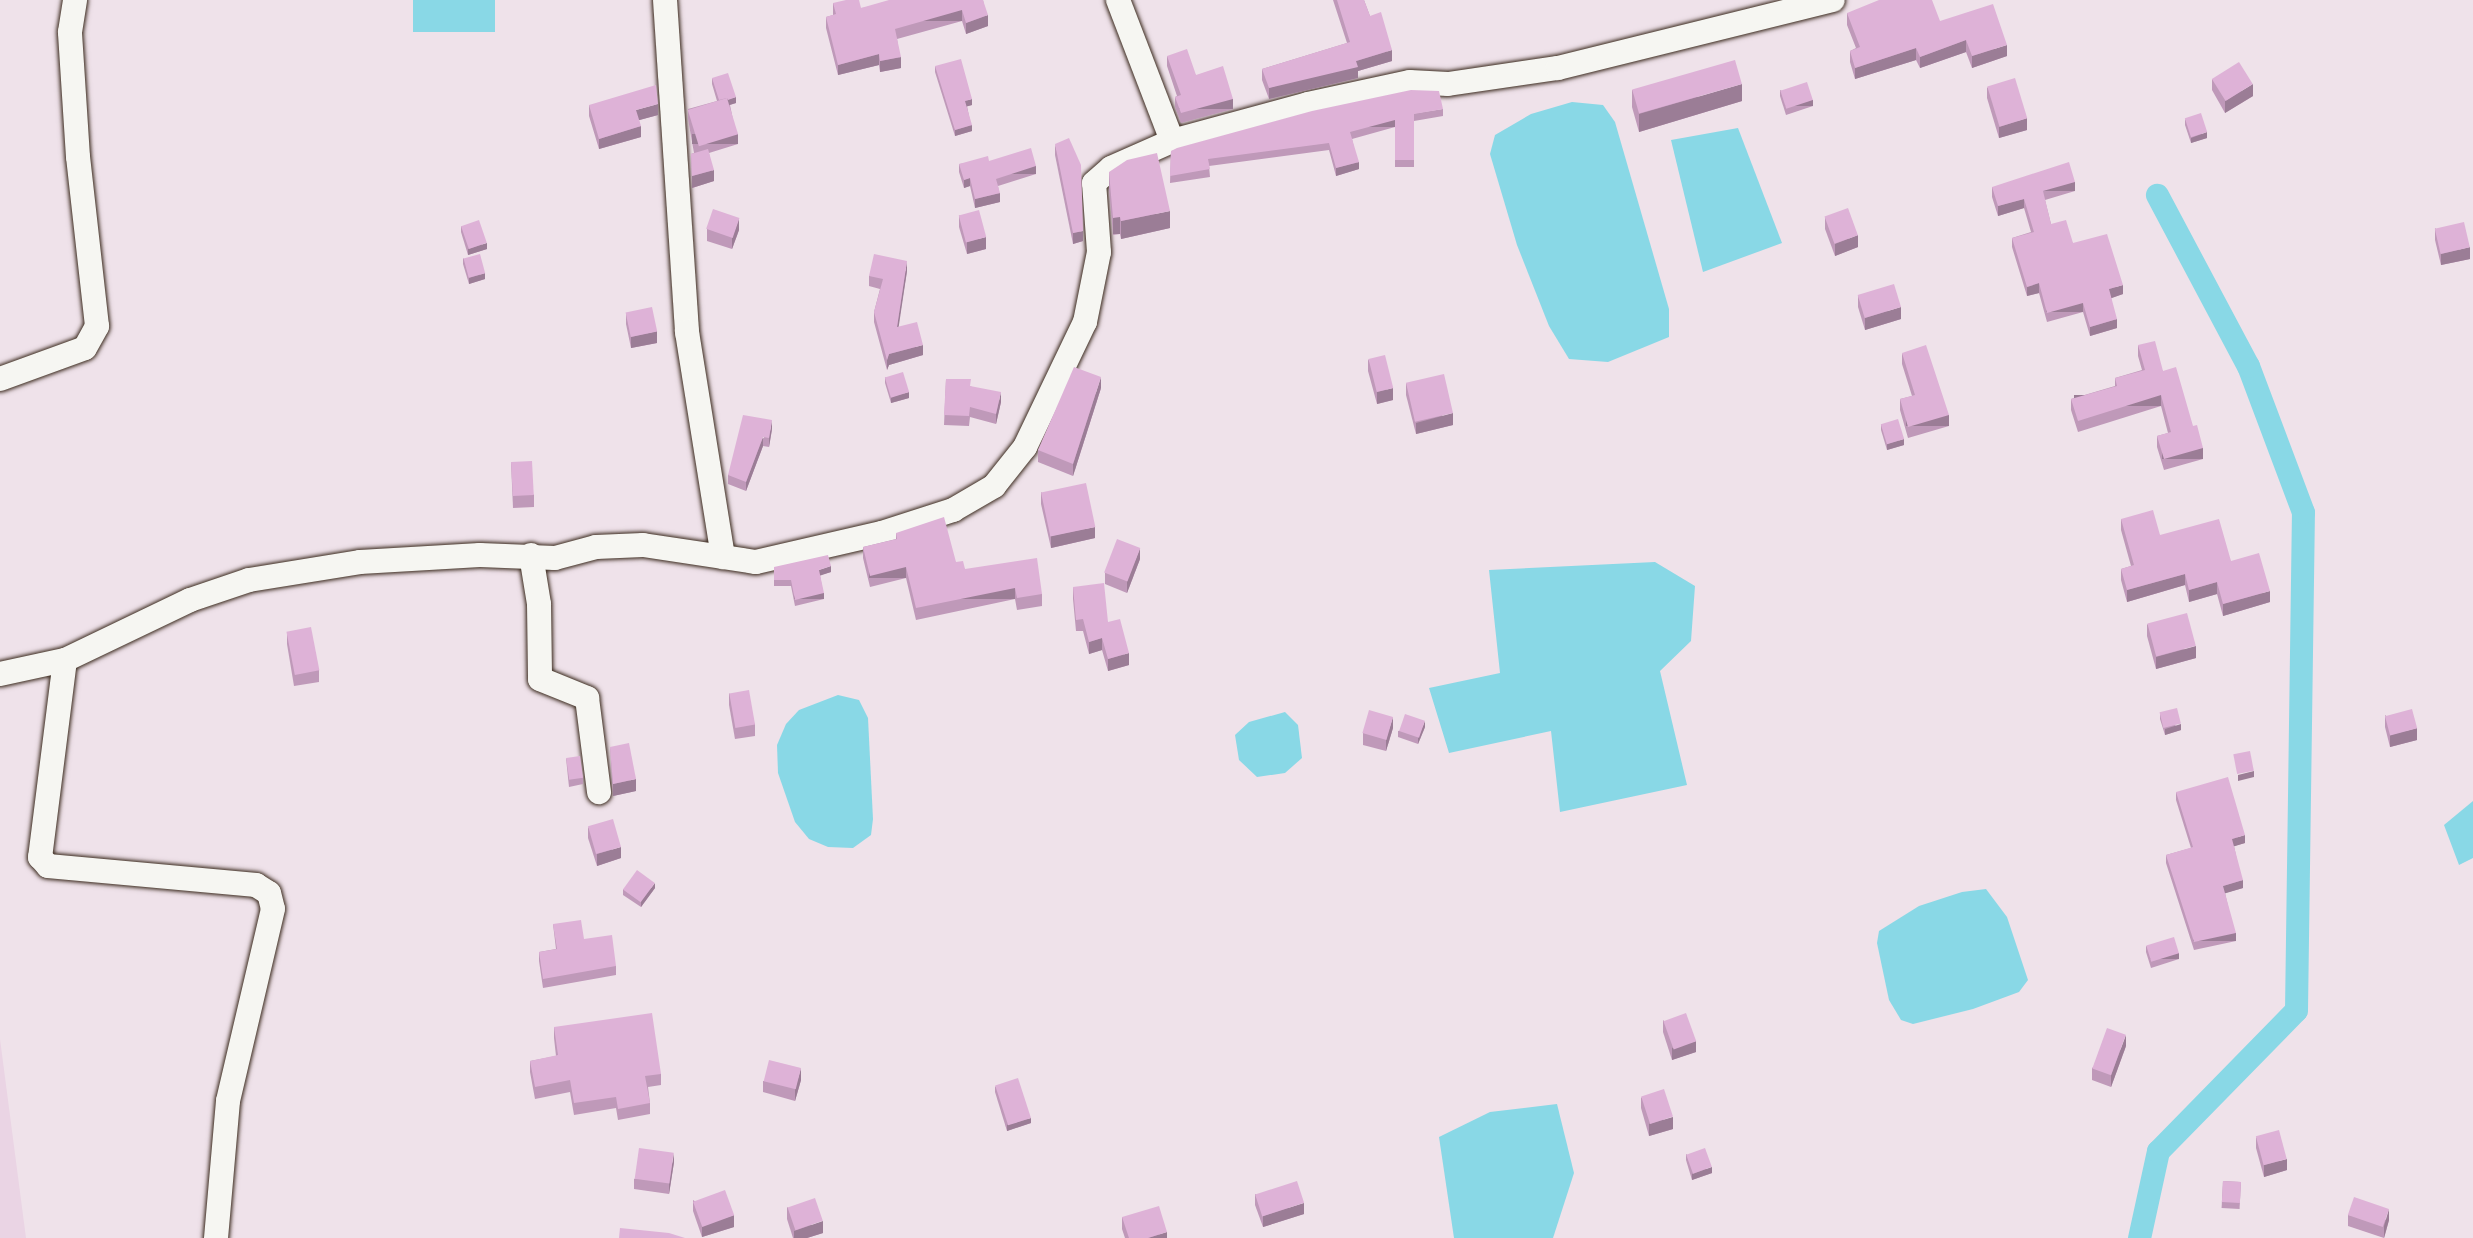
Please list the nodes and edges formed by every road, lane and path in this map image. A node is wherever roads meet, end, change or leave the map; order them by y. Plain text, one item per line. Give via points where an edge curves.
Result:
1 (75, 0) edge
2 (665, 0) edge
3 (1118, 0) edge
4 (1833, 0) edge
5 (1172, 141) junction
6 (0, 379) edge
7 (531, 555) junction
8 (723, 557) junction
9 (65, 660) junction
10 (0, 674) edge
11 (599, 792) dead end
12 (216, 1238) edge

1 - 6 street via 70,32 78,157 97,326 85,348
2 - 8 street via 687,332
3 - 5 street
4 - 5 street via 1558,68 1371,90
5 - 8 street via 1111,168 1094,183 1099,253 1085,322 1025,447 994,486 953,510 882,533 756,562
7 - 8 street via 555,558 596,547 643,545
7 - 9 street via 360,562 249,580 190,600
7 - 11 street via 540,680 587,698
9 - 10 street
9 - 12 street via 40,857 48,866 256,885 269,893 273,909 229,1101

